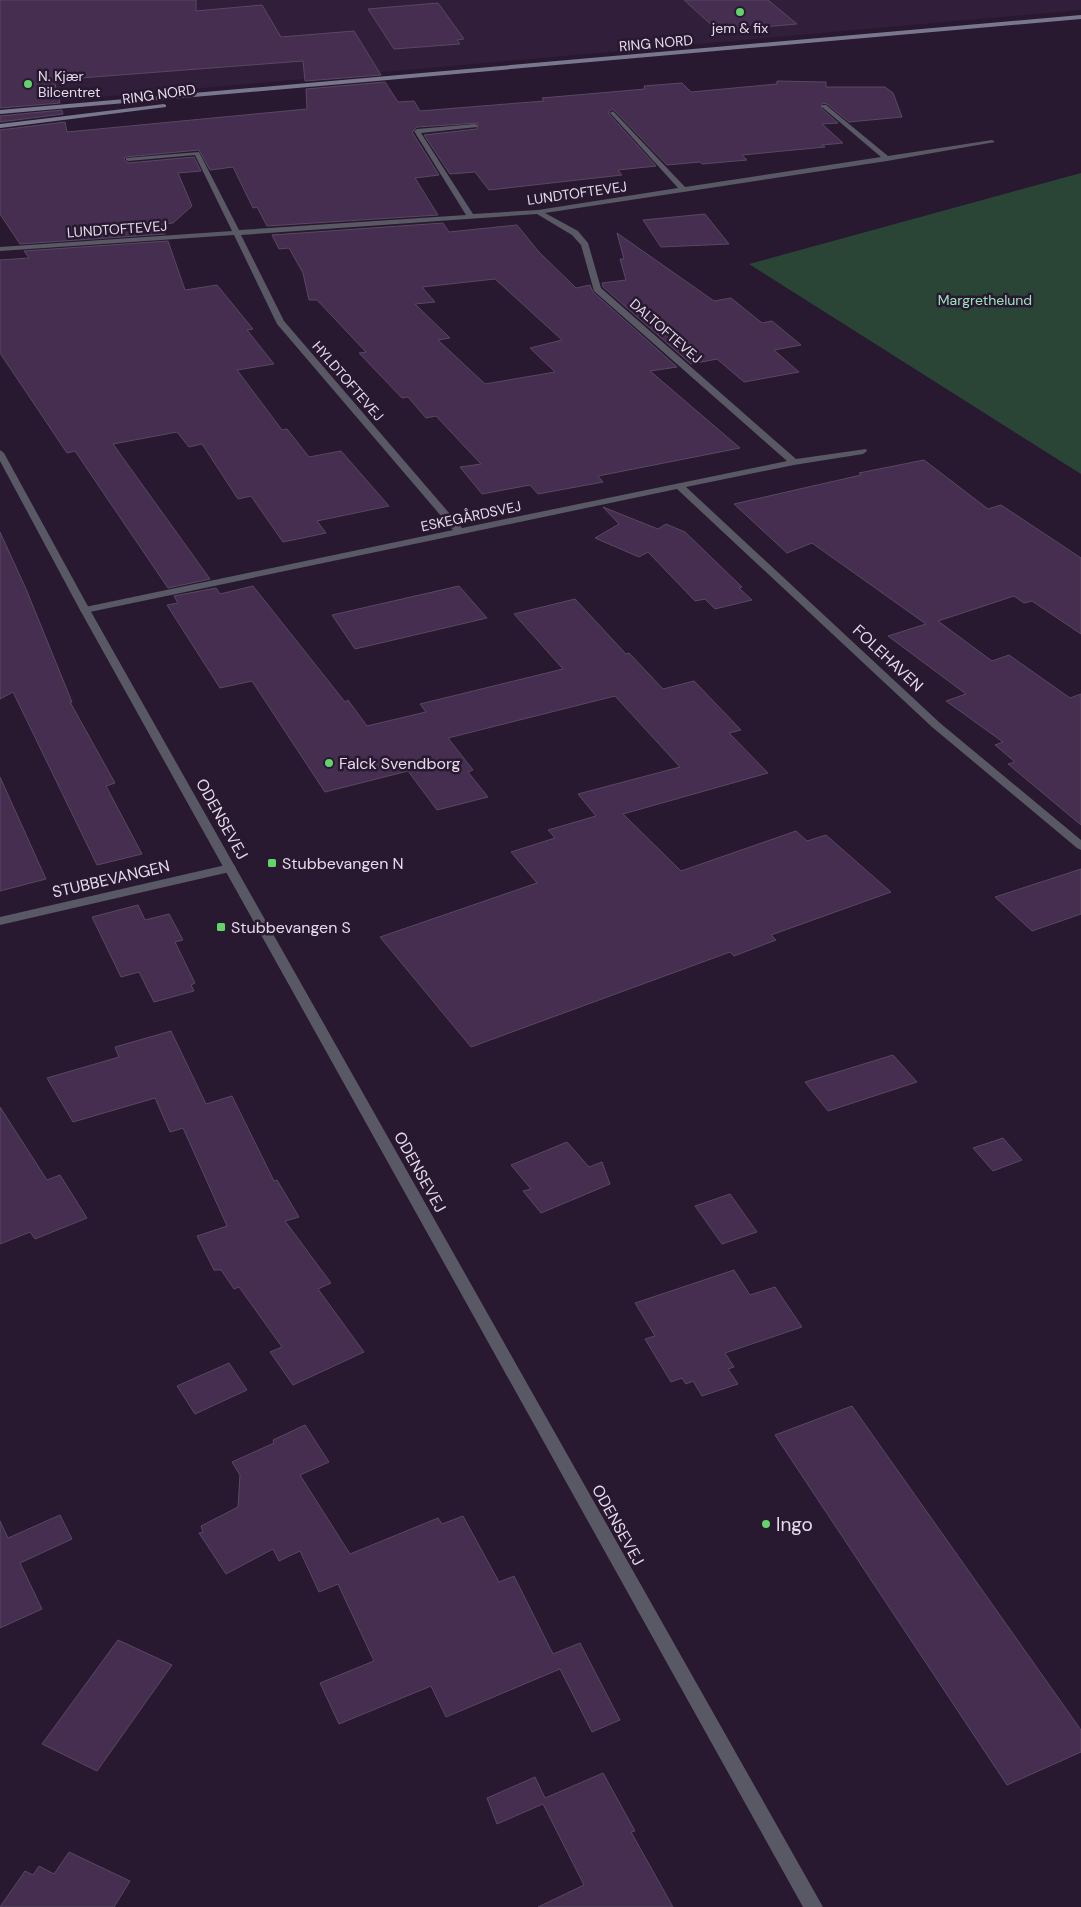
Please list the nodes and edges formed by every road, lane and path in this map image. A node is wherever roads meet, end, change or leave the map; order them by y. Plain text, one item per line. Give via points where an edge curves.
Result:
1 (1081, 17) edge
2 (292, 88) junction
3 (78, 106) junction
4 (824, 106) dead end
5 (0, 112) edge
6 (613, 113) dead end
7 (0, 118) edge
8 (0, 126) edge
9 (475, 126) dead end
10 (992, 142) dead end
11 (887, 159) junction
12 (128, 160) dead end
13 (684, 190) junction
14 (538, 212) junction
15 (472, 218) junction
16 (236, 234) junction
17 (0, 249) edge
18 (863, 450) dead end
19 (1, 457) edge
20 (794, 462) junction
21 (679, 486) junction
22 (460, 532) junction
23 (85, 610) junction
24 (1081, 846) edge
25 (230, 868) junction
26 (0, 921) edge
27 (813, 1907) edge

1 - 2 main road, RING NORD
2 - 3 main road, RING NORD
2 - 8 main road, RING NORD
3 - 5 main road, RING NORD
3 - 7 main road
4 - 11 street
6 - 13 street
9 - 15 street via 417,132
10 - 11 street, LUNDTOFTEVEJ
11 - 13 street, LUNDTOFTEVEJ
12 - 16 street via 196,153
13 - 14 street, LUNDTOFTEVEJ
14 - 15 street, LUNDTOFTEVEJ
14 - 20 street, DALTOFTEVEJ via 575,233 585,245 597,288
15 - 16 street, LUNDTOFTEVEJ
16 - 17 street, LUNDTOFTEVEJ
16 - 22 street, HYLDTOFTEVEJ via 280,322
18 - 20 street, ESKEGÅRDSVEJ
19 - 23 street, ODENSEVEJ
20 - 21 street, ESKEGÅRDSVEJ
21 - 22 street, ESKEGÅRDSVEJ
21 - 24 street, FOLEHAVEN via 936,725
22 - 23 street, ESKEGÅRDSVEJ
23 - 25 street, ODENSEVEJ
25 - 26 street, STUBBEVANGEN
25 - 27 street, ODENSEVEJ

